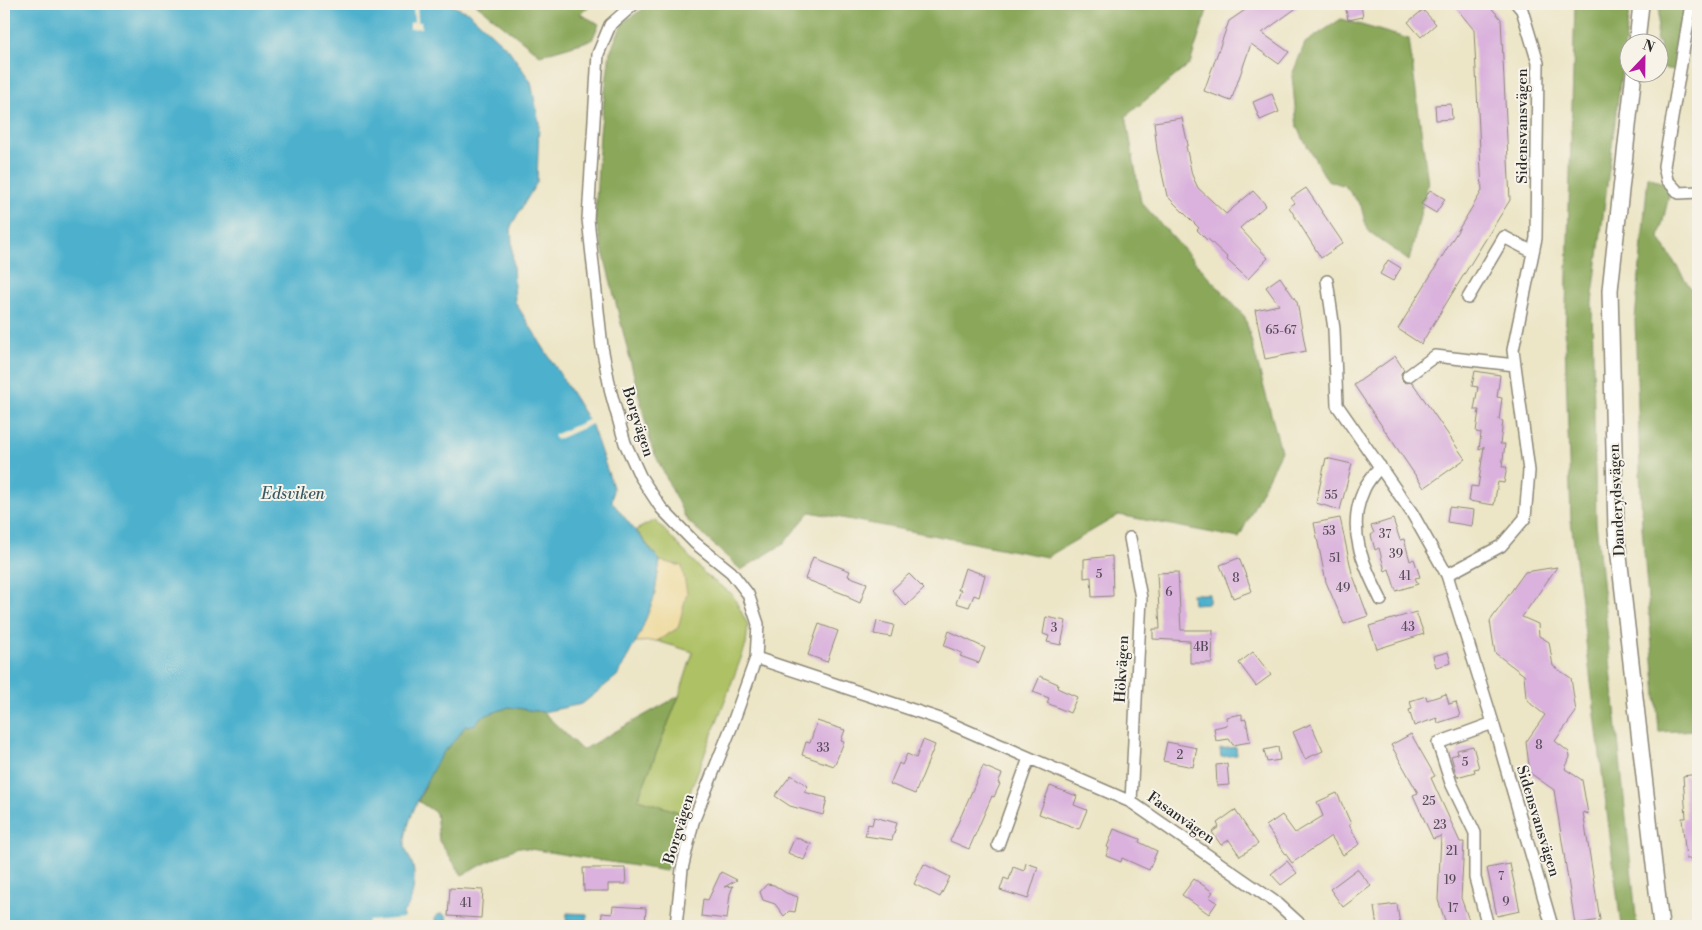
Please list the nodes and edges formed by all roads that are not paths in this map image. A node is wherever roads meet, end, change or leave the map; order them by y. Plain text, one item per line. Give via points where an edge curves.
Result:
1 (634, 4) edge
2 (1517, 4) edge
3 (1641, 4) edge
4 (1691, 4) edge
5 (1638, 32) edge
6 (1633, 82) edge
7 (1698, 192) edge
8 (1533, 252) junction
9 (1327, 280) dead end
10 (1468, 298) dead end
11 (1515, 365) junction
12 (1408, 376) dead end
13 (1380, 466) junction
14 (1130, 538) dead end
15 (1447, 575) junction
16 (1381, 600) dead end
17 (756, 658) junction
18 (1493, 724) junction
19 (1029, 758) junction
20 (1131, 802) junction
21 (998, 845) dead end
22 (676, 926) edge
23 (1302, 926) edge
24 (1488, 926) edge
25 (1552, 926) edge
26 (1662, 926) edge

1 - 17 street, Borgvägen via 610,25 598,54 588,219 602,347 625,443 640,476 661,508 695,543 731,572 748,594 758,624
2 - 8 street, Sidensvansvägen via 1522,10 1538,63 1536,238
3 - 5 main road
4 - 7 street via 1664,166 1667,180 1679,193
6 - 26 main road, Danderydsvägen via 1610,290 1616,530
8 - 10 street via 1504,237
8 - 11 street, Sidensvansvägen via 1513,350
9 - 13 street, Sidensvansvägen via 1334,329 1337,405
11 - 12 street via 1435,356
11 - 15 street, Sidensvansvägen via 1529,471 1525,518 1501,546
13 - 15 street, Sidensvansvägen via 1412,513
13 - 16 street via 1363,490 1357,510 1356,540
14 - 20 street, Hökvägen via 1141,598
15 - 18 street, Sidensvansvägen
17 - 19 street, Fasanvägen via 940,719
17 - 22 street, Borgvägen via 693,822 682,869
18 - 24 street via 1438,743 1450,783 1475,832 1475,878
18 - 25 street, Sidensvansvägen
19 - 20 street, Fasanvägen
19 - 21 street
20 - 23 street, Fasanvägen via 1278,904

